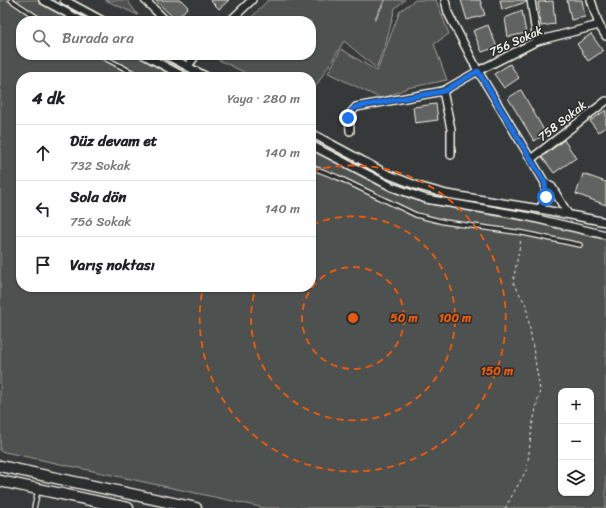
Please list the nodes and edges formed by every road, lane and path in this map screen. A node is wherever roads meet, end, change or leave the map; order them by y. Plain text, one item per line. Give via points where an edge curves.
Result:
1 (11, 0) edge
2 (43, 0) edge
3 (64, 0) edge
4 (145, 0) edge
5 (252, 0) edge
6 (444, 0) edge
7 (531, 0) edge
8 (592, 0) edge
9 (35, 16) edge
10 (73, 16) edge
11 (94, 16) edge
12 (161, 16) edge
13 (235, 16) edge
14 (599, 25) junction
15 (606, 36) edge
16 (537, 41) junction
17 (109, 60) edge
18 (153, 60) edge
19 (176, 60) edge
20 (192, 60) edge
21 (188, 66) junction
22 (478, 71) junction
23 (131, 72) edge
24 (176, 72) edge
25 (198, 72) edge
26 (444, 91) junction
27 (606, 101) edge
28 (350, 131) dead end
29 (316, 136) edge
30 (316, 148) edge
31 (451, 155) dead end
32 (531, 159) junction
33 (316, 169) edge
34 (545, 183) junction
35 (540, 209) junction
36 (568, 214) junction
37 (606, 222) edge
38 (523, 234) junction
39 (606, 235) edge
40 (580, 245) dead end
41 (0, 466) edge
42 (0, 481) edge
43 (38, 489) junction
44 (34, 508) edge
45 (128, 508) edge
46 (196, 508) edge
47 (505, 508) edge

1 - 9 lane
2 - 10 street
3 - 11 street
4 - 12 street
5 - 13 street
6 - 22 street via 448,13
7 - 16 street
8 - 14 street
14 - 15 street
14 - 16 street, 756 Sokak
16 - 22 street, 756 Sokak
17 - 23 lane
18 - 24 street
19 - 21 street
20 - 21 street
21 - 25 street
22 - 26 street, 756 Sokak
22 - 32 street
26 - 28 street, 756 Sokak via 356,107 349,115
26 - 31 street via 451,130
27 - 32 street, 758 Sokak
29 - 35 street via 387,174 418,186 447,194
30 - 39 street via 376,180 421,198 525,216
32 - 34 street
33 - 38 lane via 416,215
34 - 35 street via 546,197
34 - 36 street via 552,187
35 - 36 street
36 - 37 street
38 - 40 lane
38 - 47 path via 513,282 526,305 540,390 527,469
41 - 46 street
42 - 43 street
43 - 44 lane
43 - 45 street

